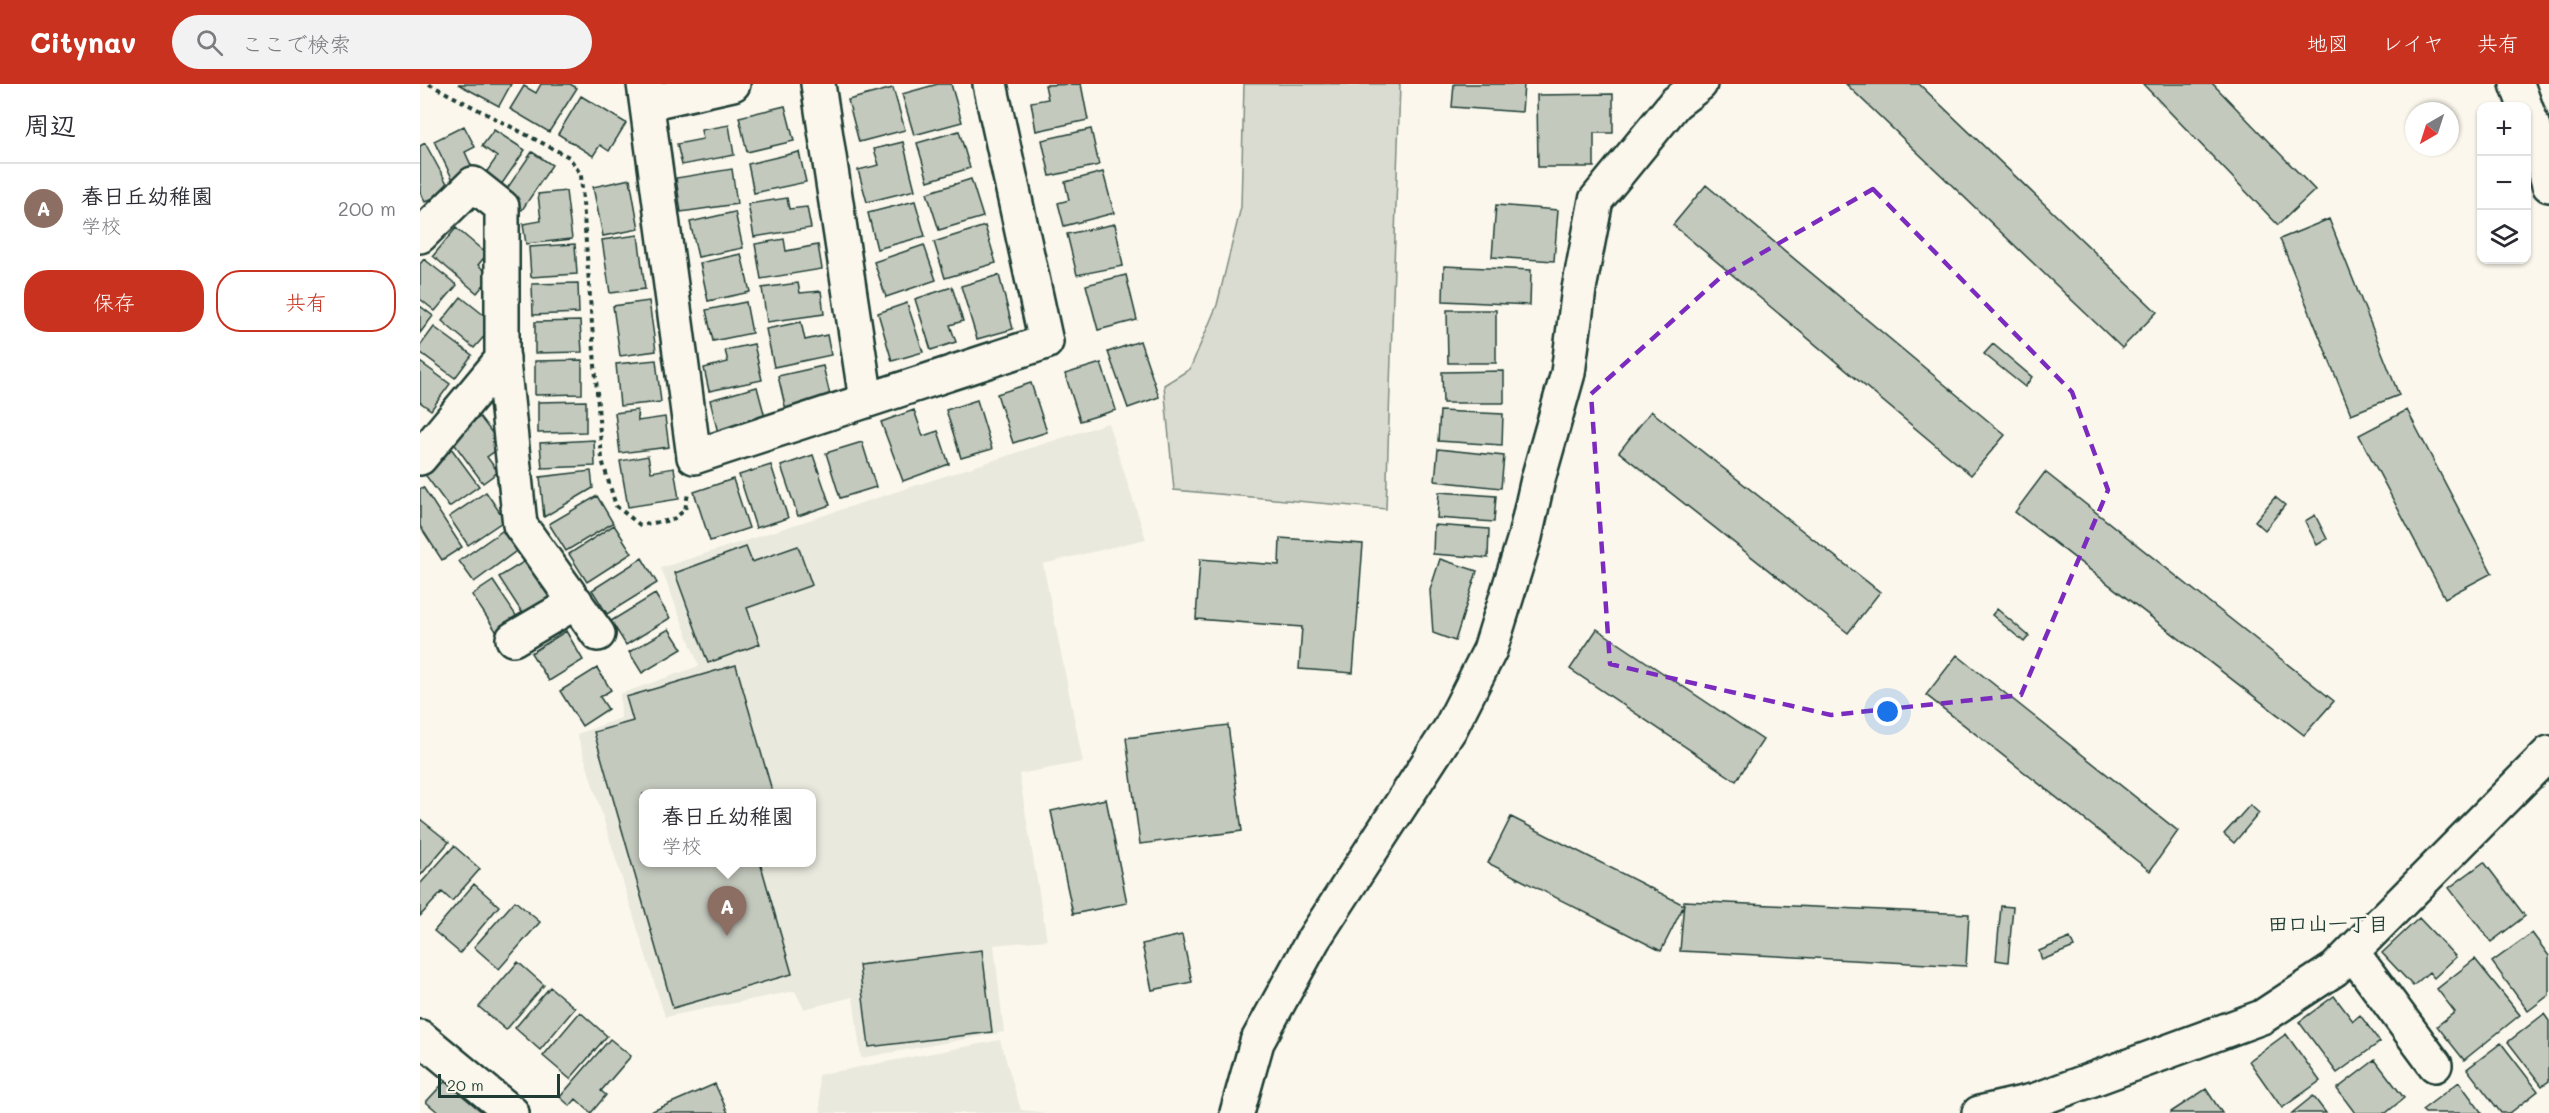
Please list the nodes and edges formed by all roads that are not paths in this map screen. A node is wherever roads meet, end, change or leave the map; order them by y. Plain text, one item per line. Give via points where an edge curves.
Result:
1 (733, 84) edge
2 (818, 84) edge
3 (990, 84) edge
4 (1700, 84) edge
5 (2517, 84) edge
6 (646, 93) edge
7 (2534, 119) edge
8 (2549, 185) edge
9 (420, 236) edge
10 (503, 358) junction
11 (866, 400) junction
12 (420, 458) edge
13 (576, 602) junction
14 (598, 634) dead end
15 (513, 639) dead end
16 (2549, 753) edge
17 (2352, 952) junction
18 (424, 1050) edge
19 (2435, 1065) dead end
20 (512, 1113) edge
21 (1237, 1113) edge
22 (1979, 1113) edge

1 - 6 street
2 - 11 street
3 - 11 street via 1046,342
4 - 21 street via 1674,103 1596,200 1568,373 1525,537 1490,650 1449,729 1313,940 1257,1041
5 - 7 street
6 - 11 street via 694,457
7 - 8 street
9 - 10 street via 473,184 502,207
10 - 12 street
10 - 13 street via 520,525
13 - 14 street
13 - 15 street
16 - 17 street
17 - 19 street
17 - 22 street via 2335,969 2262,1017 2036,1100
18 - 20 street

